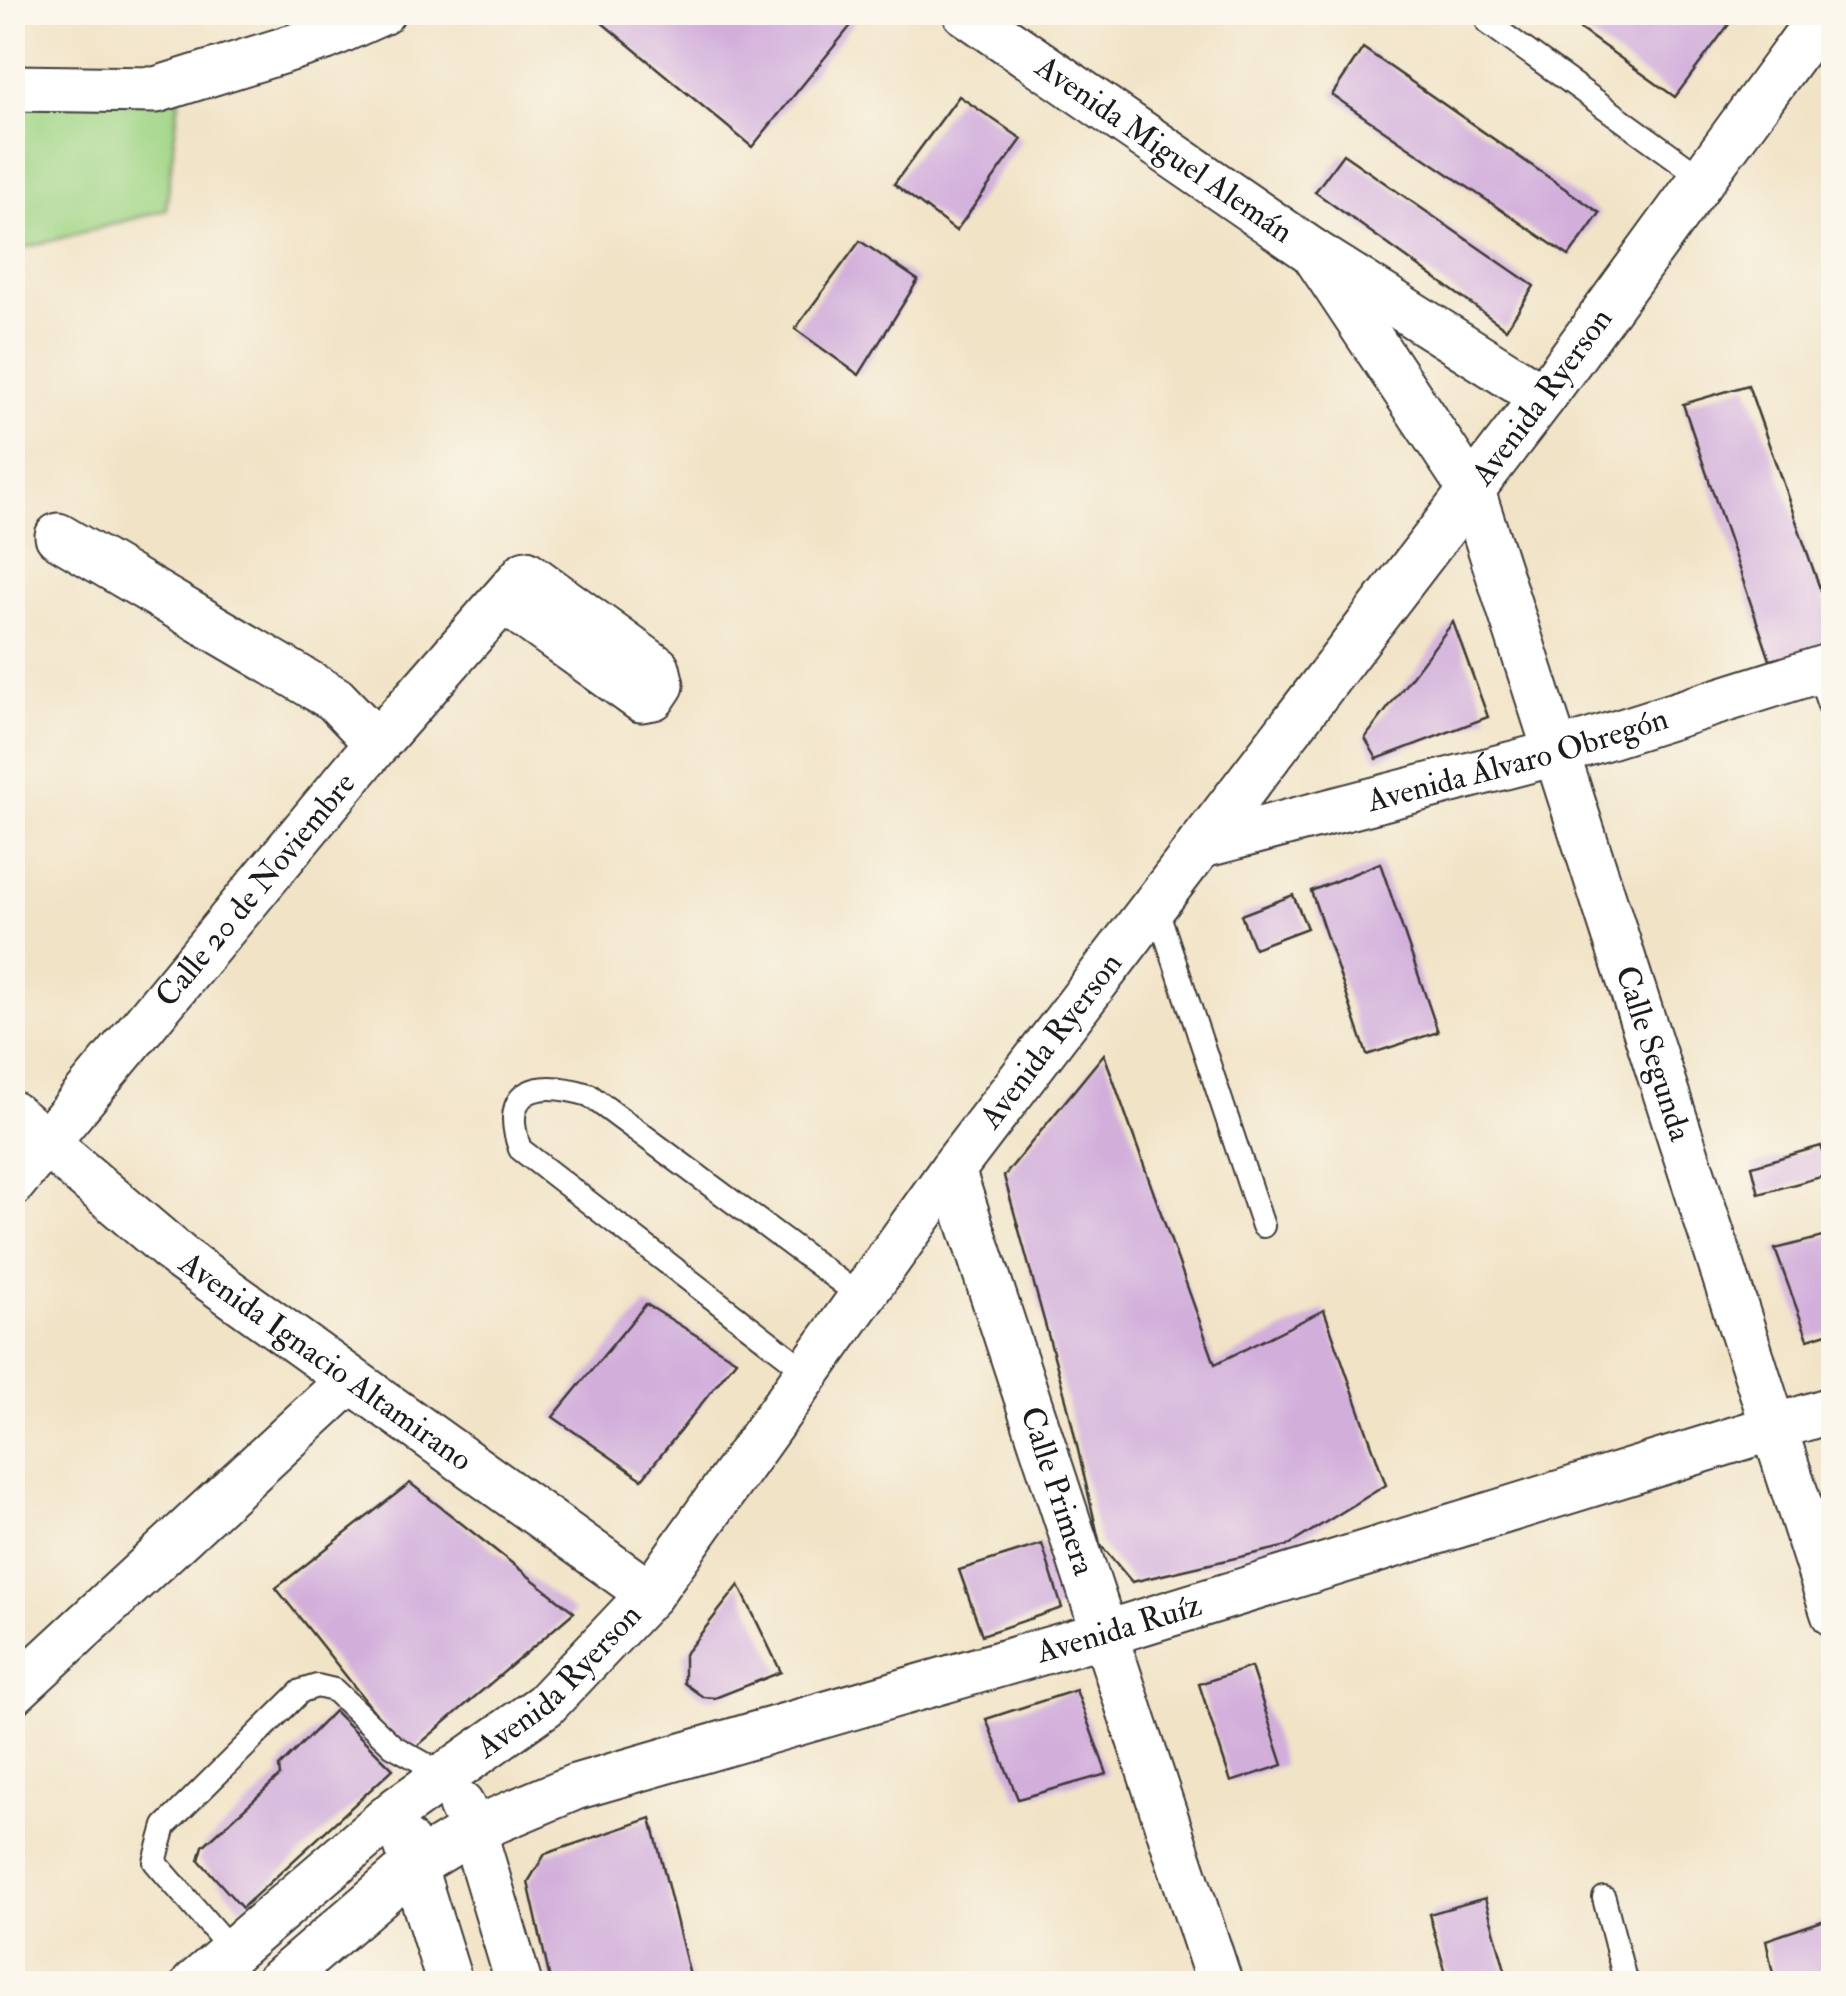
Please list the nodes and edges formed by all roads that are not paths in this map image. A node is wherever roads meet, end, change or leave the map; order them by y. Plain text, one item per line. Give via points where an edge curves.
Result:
1 (382, 12) edge
2 (965, 12) edge
3 (1484, 12) edge
4 (1824, 12) edge
5 (12, 88) edge
6 (1703, 178) junction
7 (1314, 252) junction
8 (1543, 397) junction
9 (1472, 491) junction
10 (58, 536) dead end
11 (503, 600) dead end
12 (1825, 667) edge
13 (1834, 720) edge
14 (377, 743) junction
15 (1555, 753) junction
16 (1199, 846) junction
17 (1155, 904) junction
18 (28, 1128) edge
19 (952, 1170) junction
20 (12, 1184) edge
21 (1263, 1226) dead end
22 (861, 1297) junction
23 (808, 1372) junction
24 (349, 1381) junction
25 (1834, 1409) edge
26 (1776, 1429) junction
27 (650, 1594) junction
28 (1834, 1614) edge
29 (1107, 1633) junction
30 (12, 1693) edge
31 (447, 1776) junction
32 (398, 1809) junction
33 (473, 1830) junction
34 (412, 1866) junction
35 (1604, 1898) dead end
36 (232, 1952) junction
37 (194, 1984) edge
38 (276, 1984) edge
39 (450, 1984) edge
40 (519, 1984) edge
41 (1220, 1984) edge
42 (1626, 1984) edge

1 - 5 street via 156,90
2 - 7 street, Avenida Miguel Alemán
3 - 6 lane via 1488,23
4 - 6 street, Avenida Ryerson
6 - 8 street, Avenida Ryerson
7 - 8 street, Avenida Miguel Alemán
7 - 9 street, Avenida Miguel Alemán
8 - 9 street, Avenida Ryerson
9 - 15 street, Calle Segunda
9 - 16 street, Avenida Ryerson
10 - 14 street via 335,699
11 - 14 street, Calle 20 de Noviembre
12 - 13 lane
12 - 15 street, Avenida Álvaro Obregón
14 - 18 street, Calle 20 de Noviembre
15 - 16 street, Avenida Álvaro Obregón
15 - 26 street, Calle Segunda
16 - 17 street, Avenida Ryerson
17 - 19 street, Avenida Ryerson
17 - 21 lane
18 - 20 street, Calle 20 de Noviembre
18 - 24 street, Avenida Ignacio Altamirano via 181,1258
19 - 22 street, Avenida Ryerson
19 - 29 street, Calle Primera
22 - 23 street, Avenida Ryerson
22 - 23 lane via 589,1095 538,1086 524,1096 515,1112 520,1149
23 - 27 street, Avenida Ryerson
24 - 27 street, Avenida Ignacio Altamirano
24 - 30 street
25 - 26 street, Avenida Ruíz
26 - 28 street, Calle Segunda
26 - 29 street, Avenida Ruíz
27 - 31 street, Avenida Ryerson via 545,1705
29 - 33 street, Avenida Ruíz via 575,1787
29 - 41 street, Calle Primera
31 - 32 street, Avenida Ryerson
31 - 33 street
31 - 36 lane via 393,1746 334,1690 301,1691 165,1826 158,1844 155,1862
32 - 34 street
32 - 36 street, Avenida Ryerson
33 - 34 street, Avenida Ruíz
33 - 40 street
34 - 38 street
34 - 39 street
35 - 42 lane
36 - 37 street, Avenida Ryerson

